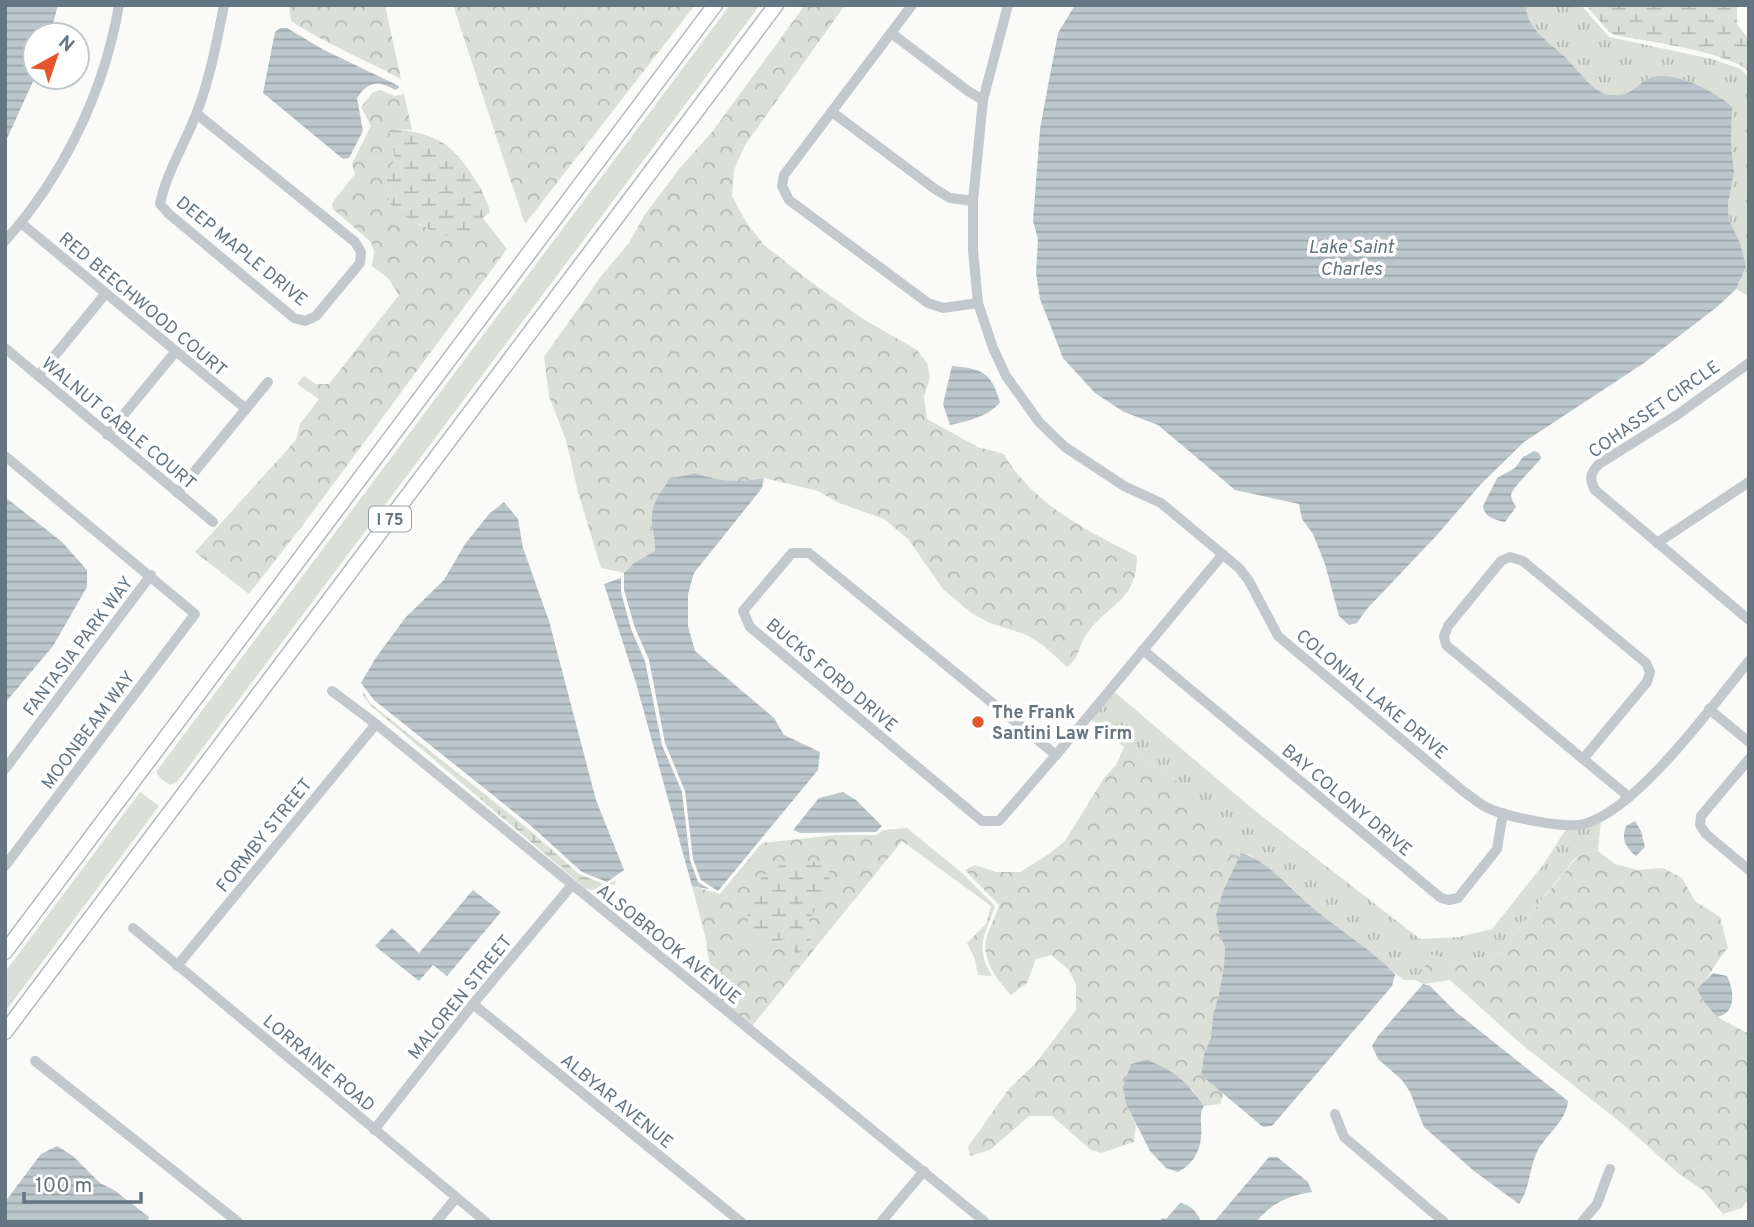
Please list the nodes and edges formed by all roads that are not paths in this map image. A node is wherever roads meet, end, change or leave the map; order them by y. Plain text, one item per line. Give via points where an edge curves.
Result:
1 (119, 5) edge
2 (224, 5) edge
3 (715, 5) edge
4 (776, 5) edge
5 (912, 5) edge
6 (1008, 5) edge
7 (891, 33) junction
8 (983, 100) junction
9 (832, 112) junction
10 (197, 114) junction
11 (973, 201) junction
12 (21, 223) junction
13 (5, 241) edge
14 (106, 293) junction
15 (978, 303) junction
16 (5, 348) edge
17 (176, 351) junction
18 (1749, 363) edge
19 (38, 376) junction
20 (268, 382) dead end
21 (246, 409) junction
22 (107, 435) junction
23 (5, 456) edge
24 (1749, 482) edge
25 (177, 492) junction
26 (213, 523) dead end
27 (1657, 543) junction
28 (1223, 554) junction
29 (151, 575) junction
30 (195, 614) joint
31 (1749, 620) edge
32 (1143, 650) junction
33 (1749, 662) edge
34 (332, 691) dead end
35 (1709, 709) junction
36 (376, 724) junction
37 (1749, 742) edge
38 (1056, 755) junction
39 (1583, 759) junction
40 (1749, 759) edge
41 (5, 769) edge
42 (1629, 797) junction
43 (1503, 813) junction
44 (5, 866) edge
45 (1749, 870) edge
46 (572, 886) junction
47 (133, 928) dead end
48 (5, 952) edge
49 (177, 966) junction
50 (473, 1004) junction
51 (5, 1032) edge
52 (35, 1061) dead end
53 (1335, 1114) dead end
54 (374, 1130) junction
55 (1610, 1169) dead end
56 (923, 1171) junction
57 (456, 1198) junction
58 (239, 1222) edge
59 (436, 1222) edge
60 (486, 1222) edge
61 (741, 1222) edge
62 (881, 1222) edge
63 (985, 1222) edge
64 (1444, 1222) edge
65 (1582, 1222) edge

1 - 12 street via 106,63 73,143
2 - 10 street, DEEP MAPLE DRIVE
3 - 48 highway, I 75
4 - 51 highway, I 75
5 - 7 street
6 - 8 street, COLONIAL LAKE DRIVE
7 - 8 street
7 - 9 street
8 - 11 street, COLONIAL LAKE DRIVE
9 - 11 street via 935,189 950,198
9 - 15 street via 785,175 782,187 789,200 928,303 943,308
10 - 10 street, DEEP MAPLE DRIVE via 160,204 294,317 305,321 316,316 360,263 361,252 355,242
11 - 15 street, COLONIAL LAKE DRIVE
12 - 13 street
12 - 14 street, RED BEECHWOOD COURT
14 - 17 street, RED BEECHWOOD COURT
14 - 19 street
15 - 28 street, COLONIAL LAKE DRIVE via 1006,376 1039,422 1092,466 1161,503
16 - 19 street, WALNUT GABLE COURT
17 - 21 street, RED BEECHWOOD COURT
17 - 22 street
18 - 27 street, COHASSET CIRCLE via 1591,472 1595,490
19 - 22 street, WALNUT GABLE COURT
20 - 21 street
21 - 25 street
22 - 25 street, WALNUT GABLE COURT
23 - 29 street, FANTASIA PARK WAY
24 - 27 street
25 - 26 street, WALNUT GABLE COURT
27 - 31 street, COHASSET CIRCLE
28 - 32 street, BUCKS FORD DRIVE
28 - 43 street, COLONIAL LAKE DRIVE via 1249,581 1278,636 1463,791
29 - 30 street, FANTASIA PARK WAY
29 - 41 street, FANTASIA PARK WAY
30 - 44 street, MOONBEAM WAY
32 - 38 street, BUCKS FORD DRIVE
32 - 43 street, BAY COLONY DRIVE via 1441,898 1458,898 1497,849
33 - 35 street, COLONIAL LAKE DRIVE
34 - 36 street, ALSOBROOK AVENUE
35 - 37 street
35 - 42 street, COLONIAL LAKE DRIVE
36 - 46 street, ALSOBROOK AVENUE
36 - 49 street, FORMBY STREET
38 - 38 street, BUCKS FORD DRIVE via 999,821 982,821 750,627 743,611 792,553 808,553
39 - 39 street via 1446,645 1448,626 1501,561 1510,557 1523,561 1646,663 1650,672 1647,682
39 - 42 street
40 - 45 street via 1701,817 1700,825
42 - 43 street, COLONIAL LAKE DRIVE via 1607,815 1573,826
46 - 50 street, MALOREN STREET
46 - 56 street, ALSOBROOK AVENUE
47 - 49 street, LORRAINE ROAD
49 - 54 street, LORRAINE ROAD
50 - 54 street, MALOREN STREET
50 - 61 street, ALBYAR AVENUE
52 - 58 street
53 - 64 street via 1344,1137
54 - 57 street, LORRAINE ROAD
55 - 65 street via 1597,1204
56 - 62 street
56 - 63 street, ALSOBROOK AVENUE
57 - 59 street
57 - 60 street, LORRAINE ROAD

